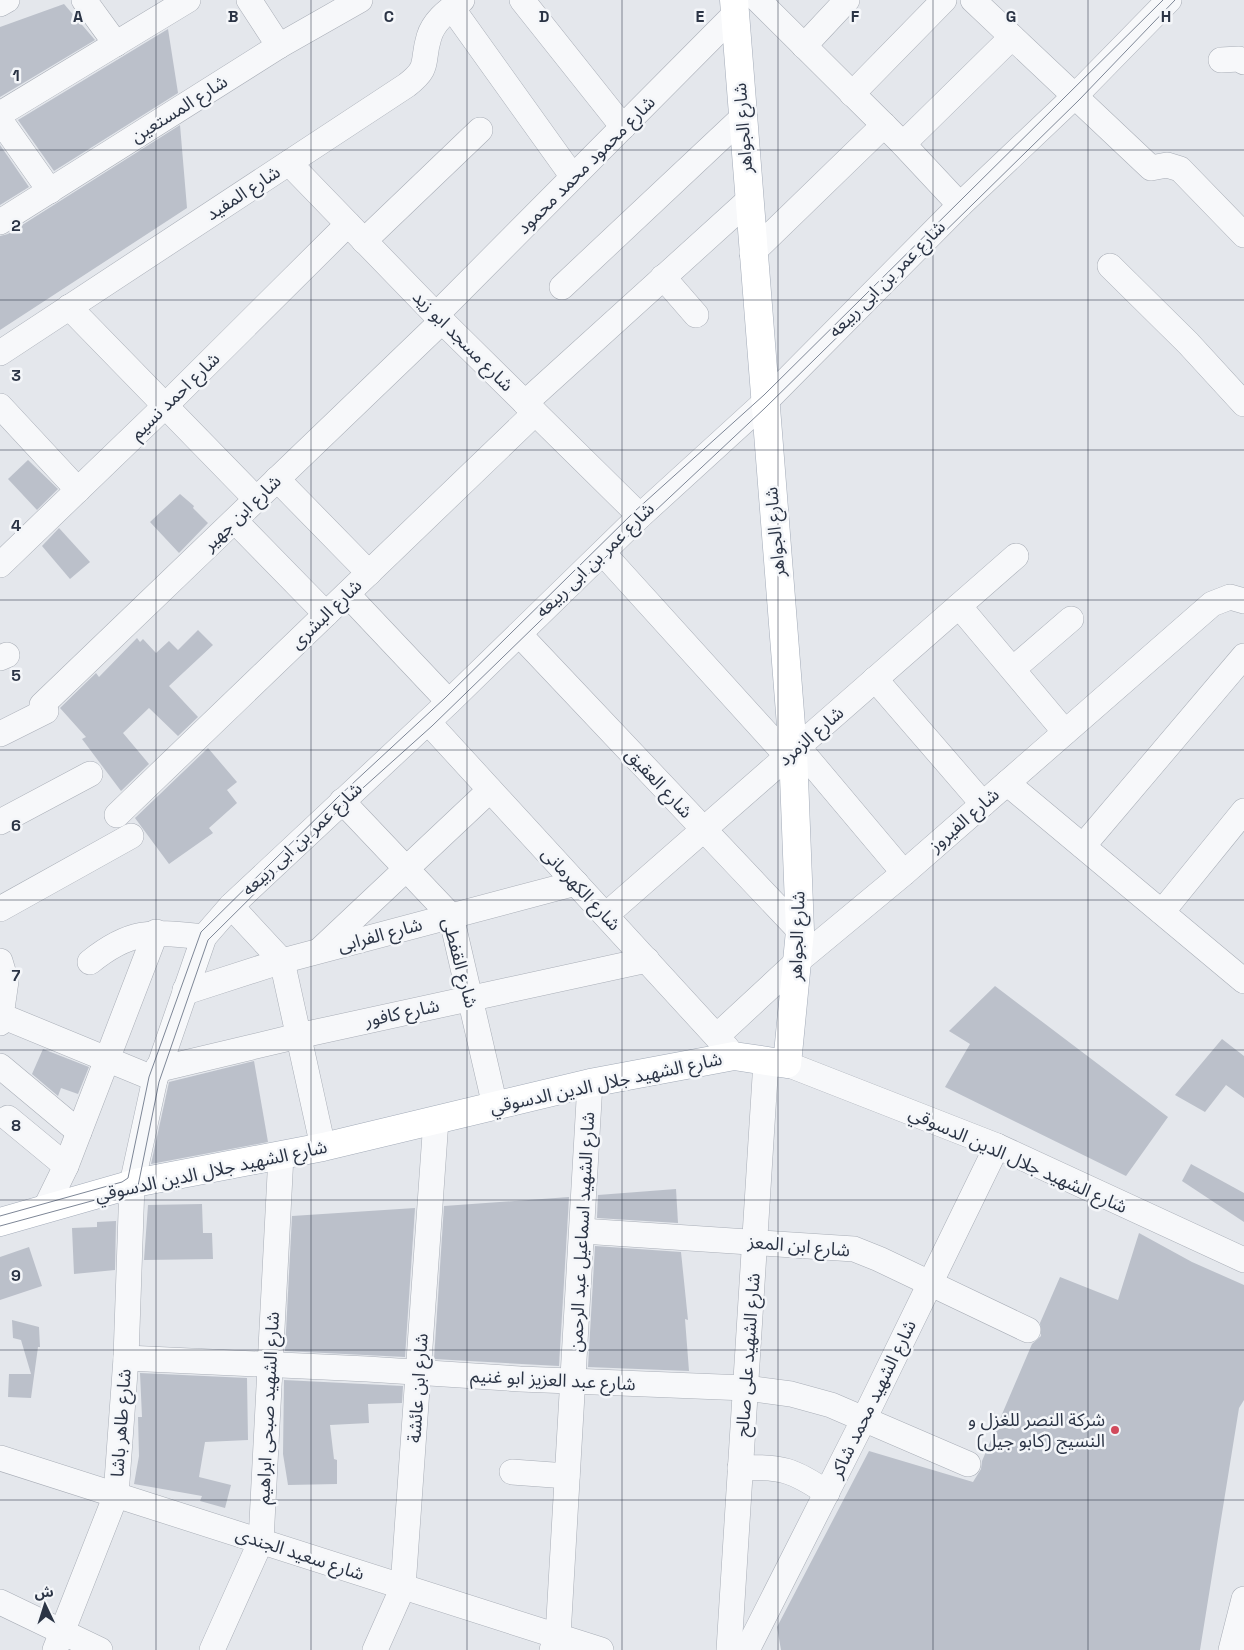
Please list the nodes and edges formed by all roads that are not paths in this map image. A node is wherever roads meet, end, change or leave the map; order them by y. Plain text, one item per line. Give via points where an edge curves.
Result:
1 (8, 0) edge
2 (84, 0) edge
3 (188, 0) edge
4 (249, 0) edge
5 (360, 0) edge
6 (522, 0) edge
7 (758, 0) edge
8 (847, 0) edge
9 (944, 0) edge
10 (1169, 0) edge
11 (983, 3) edge
12 (0, 4) edge
13 (458, 4) edge
14 (735, 7) edge
15 (1012, 37) junction
16 (116, 44) junction
17 (280, 46) junction
18 (804, 46) junction
19 (852, 94) junction
20 (1077, 98) junction
21 (0, 114) edge
22 (743, 117) junction
23 (0, 120) edge
24 (884, 125) junction
25 (623, 127) junction
26 (480, 130) dead end
27 (903, 144) junction
28 (289, 163) junction
29 (573, 177) junction
30 (50, 191) junction
31 (749, 200) junction
32 (960, 205) junction
33 (0, 222) edge
34 (356, 233) junction
35 (1244, 235) edge
36 (752, 253) junction
37 (1110, 266) dead end
38 (664, 278) junction
39 (562, 287) dead end
40 (69, 307) junction
41 (696, 315) dead end
42 (439, 318) junction
43 (0, 353) edge
44 (765, 402) junction
45 (1244, 404) edge
46 (0, 406) edge
47 (165, 406) junction
48 (530, 408) junction
49 (277, 480) junction
50 (78, 490) junction
51 (256, 500) junction
52 (640, 516) junction
53 (235, 520) junction
54 (603, 553) junction
55 (1016, 556) dead end
56 (0, 565) edge
57 (369, 573) junction
58 (347, 594) junction
59 (1244, 601) edge
60 (959, 606) junction
61 (326, 614) junction
62 (1071, 618) dead end
63 (519, 634) junction
64 (1244, 656) edge
65 (1013, 669) junction
66 (875, 679) junction
67 (449, 702) junction
68 (428, 722) junction
69 (1065, 732) junction
70 (0, 734) edge
71 (793, 752) junction
72 (90, 774) dead end
73 (1007, 783) junction
74 (490, 790) junction
75 (342, 801) junction
76 (983, 804) junction
77 (1244, 812) edge
78 (117, 815) dead end
79 (0, 822) edge
80 (704, 830) junction
81 (131, 836) dead end
82 (1083, 846) junction
83 (406, 869) junction
84 (904, 873) junction
85 (576, 883) junction
86 (231, 906) junction
87 (0, 909) edge
88 (1162, 912) junction
89 (451, 916) junction
90 (606, 916) junction
91 (800, 931) junction
92 (156, 932) junction
93 (204, 937) junction
94 (319, 951) junction
95 (647, 960) junction
96 (799, 960) junction
97 (282, 961) junction
98 (90, 962) dead end
99 (1242, 974) edge
100 (2, 976) edge
101 (185, 990) junction
102 (470, 999) junction
103 (1, 1020) edge
104 (298, 1036) junction
105 (726, 1046) junction
106 (107, 1060) junction
107 (776, 1062) junction
108 (0, 1066) edge
109 (157, 1073) junction
110 (590, 1083) junction
111 (495, 1106) junction
112 (8, 1118) dead end
113 (436, 1120) junction
114 (79, 1132) junction
115 (996, 1146) junction
116 (323, 1147) junction
117 (281, 1155) junction
118 (66, 1166) junction
119 (132, 1184) junction
120 (45, 1209) junction
121 (0, 1222) edge
122 (582, 1231) junction
123 (755, 1241) junction
124 (1244, 1260) edge
125 (930, 1283) junction
126 (1028, 1330) dead end
127 (126, 1358) junction
128 (271, 1365) junction
129 (419, 1372) junction
130 (573, 1380) junction
131 (746, 1388) junction
132 (864, 1419) junction
133 (0, 1458) edge
134 (968, 1464) dead end
135 (740, 1468) junction
136 (512, 1472) dead end
137 (567, 1476) junction
138 (827, 1493) junction
139 (116, 1495) junction
140 (261, 1541) junction
141 (403, 1587) junction
142 (1244, 1598) edge
143 (0, 1602) edge
144 (59, 1641) edge
145 (555, 1643) edge
146 (100, 1650) edge
147 (212, 1650) edge
148 (375, 1650) edge
149 (601, 1650) edge
150 (729, 1650) edge
151 (747, 1650) edge
152 (1231, 1650) edge

1 - 12 street
2 - 16 street
3 - 16 street
4 - 17 street
5 - 17 street, شارع المستعين
6 - 25 street
7 - 18 street
8 - 18 street
9 - 19 street
10 - 20 street, شارع عمر بن ابى ربيعه
11 - 15 street
13 - 28 street, شارع المفيد via 438,20 429,36 422,73
13 - 29 street
14 - 22 main road, شارع الجواهر
14 - 25 street, شارع محمود محمد محمود
15 - 20 street
15 - 27 street
16 - 21 street
17 - 30 street, شارع المستعين
18 - 19 street
19 - 24 street
20 - 32 street, شارع عمر بن ابى ربيعه
20 - 35 street via 1151,168 1167,165 1180,169
22 - 31 main road, شارع الجواهر
22 - 39 street
23 - 30 street
24 - 27 street
24 - 36 street
25 - 29 street, شارع محمود محمد محمود
26 - 34 street, شارع احمد نسيم
27 - 32 street
28 - 34 street, شارع مسجد ابو زيد
28 - 40 street, شارع المفيد
29 - 42 street, شارع محمود محمد محمود
30 - 33 street, شارع المستعين
31 - 36 main road, شارع الجواهر
31 - 38 street, شارع البشرى
32 - 44 street, شارع عمر بن ابى ربيعه
34 - 42 street, شارع مسجد ابو زيد
34 - 47 street, شارع احمد نسيم
36 - 44 main road, شارع الجواهر
37 - 45 street
38 - 41 street
38 - 48 street, شارع البشرى
40 - 43 street, شارع المفيد
40 - 47 street
42 - 48 street, شارع مسجد ابو زيد
42 - 49 street, شارع ابن جهير
44 - 52 street, شارع عمر بن ابى ربيعه
44 - 71 main road, شارع الجواهر
46 - 50 street
47 - 50 street, شارع احمد نسيم
47 - 51 street
48 - 52 street, شارع مسجد ابو زيد
48 - 57 street, شارع البشرى
49 - 51 street, شارع ابن جهير
49 - 57 street
50 - 56 street, شارع احمد نسيم
51 - 53 street, شارع ابن جهير
52 - 54 street, شارع عمر بن ابى ربيعه
53 - 61 street
53 - 70 street, شارع ابن جهير via 44,708
54 - 63 street, شارع عمر بن ابى ربيعه
54 - 71 street
55 - 60 street, شارع الزمرد
57 - 58 street, شارع البشرى
58 - 61 street, شارع البشرى
58 - 67 street
59 - 69 street, شارع الفيروز via 1230,597 1212,604
60 - 65 street
60 - 66 street, شارع الزمرد
61 - 78 street, شارع البشرى
62 - 65 street
63 - 67 street, شارع عمر بن ابى ربيعه
63 - 80 street, شارع العقيق
64 - 82 street
65 - 69 street
66 - 71 street, شارع الزمرد
66 - 76 street
67 - 68 street, شارع عمر بن ابى ربيعه
68 - 74 street, شارع الكهرمانى
68 - 75 street, شارع عمر بن ابى ربيعه
69 - 73 street, شارع الفيروز
71 - 80 street, شارع الزمرد
71 - 84 street
71 - 91 main road, شارع الجواهر
72 - 79 street
73 - 76 street, شارع الفيروز
73 - 82 street
74 - 83 street
74 - 85 street, شارع الكهرمانى
75 - 83 street, شارع القفطى
75 - 86 street, شارع عمر بن ابى ربيعه
76 - 84 street, شارع الفيروز
77 - 88 street
80 - 90 street, شارع الزمرد
80 - 91 street, شارع العقيق
81 - 87 street
82 - 88 street
83 - 89 street, شارع القفطى
83 - 94 street
84 - 96 street, شارع الفيروز
85 - 89 street, شارع الفرابى
85 - 90 street, شارع الكهرمانى
86 - 93 street, شارع عمر بن ابى ربيعه
86 - 97 street
88 - 99 street
89 - 94 street, شارع الفرابى
89 - 102 street, شارع القفطى
90 - 95 street, شارع الكهرمانى
91 - 96 main road, شارع الجواهر
92 - 93 street
92 - 98 street via 132,936
92 - 106 street
93 - 101 street, شارع عمر بن ابى ربيعه
94 - 97 street, شارع الفرابى
95 - 102 street, شارع كافور
95 - 105 street, شارع الكهرمانى
96 - 105 street, شارع الفيروز
96 - 107 main road, شارع الجواهر
97 - 101 street, شارع الفرابى
97 - 104 street
100 - 103 street
101 - 109 street, شارع عمر بن ابى ربيعه
102 - 104 street, شارع كافور
102 - 111 street, شارع القفطى
103 - 106 street
104 - 109 street, شارع كافور via 164,1068
104 - 116 street
105 - 107 main road, شارع الشهيد جلال الدين الدسوقي
105 - 110 main road, شارع الشهيد جلال الدين الدسوقي
106 - 109 street
106 - 114 street
107 - 115 street, شارع الشهيد جلال الدين الدسوقي
107 - 123 street, شارع الشهيد على صالح
108 - 114 street
109 - 119 street, شارع عمر بن ابى ربيعه
110 - 111 main road, شارع الشهيد جلال الدين الدسوقي
110 - 122 street, شارع الشهيد اسماعيل عبد الرحمن
111 - 113 main road, شارع الشهيد جلال الدين الدسوقي
112 - 118 street
113 - 116 main road, شارع الشهيد جلال الدين الدسوقي
113 - 129 street, شارع ابن عائشة
114 - 118 street
115 - 124 street, شارع الشهيد جلال الدين الدسوقي
115 - 125 street, شارع الشهيد محمد شاكر
116 - 117 main road, شارع الشهيد جلال الدين الدسوقي
117 - 119 main road, شارع الشهيد جلال الدين الدسوقي
117 - 128 street, شارع الشهيد صبحى ابراهيم
118 - 120 street
119 - 120 main road, شارع الشهيد جلال الدين الدسوقي
119 - 127 street, شارع طاهر باشا
120 - 121 main road, شارع الشهيد جلال الدين الدسوقي
122 - 123 street, شارع ابن المعز
122 - 130 street, شارع الشهيد اسماعيل عبد الرحمن
123 - 125 street, شارع ابن المعز via 854,1249
123 - 131 street, شارع الشهيد على صالح
125 - 126 street, شارع ابن المعز
125 - 132 street, شارع الشهيد محمد شاكر
127 - 128 street, شارع عبد العزيز ابو غنيم
127 - 139 street, شارع طاهر باشا
128 - 129 street, شارع عبد العزيز ابو غنيم
128 - 140 street, شارع الشهيد صبحى ابراهيم
129 - 130 street, شارع عبد العزيز ابو غنيم
129 - 141 street, شارع ابن عائشة
130 - 131 street, شارع عبد العزيز ابو غنيم
130 - 137 street, شارع الشهيد اسماعيل عبد الرحمن
131 - 132 street, شارع عبد العزيز ابو غنيم via 791,1394
131 - 135 street, شارع الشهيد على صالح
132 - 134 street, شارع عبد العزيز ابو غنيم
132 - 138 street, شارع الشهيد محمد شاكر
133 - 139 street, شارع سعيد الجندى
135 - 138 street via 772,1466 802,1475
135 - 150 street, شارع الشهيد على صالح
136 - 137 street
137 - 145 street, شارع الشهيد اسماعيل عبد الرحمن
138 - 151 street, شارع الشهيد محمد شاكر
139 - 140 street, شارع سعيد الجندى
139 - 144 street, شارع طاهر باشا
140 - 141 street, شارع سعيد الجندى
140 - 147 street, شارع الشهيد صبحى ابراهيم
141 - 145 street, شارع سعيد الجندى
141 - 148 street, شارع ابن عائشة
142 - 152 street
143 - 144 street
144 - 146 street
145 - 149 street, شارع سعيد الجندى

